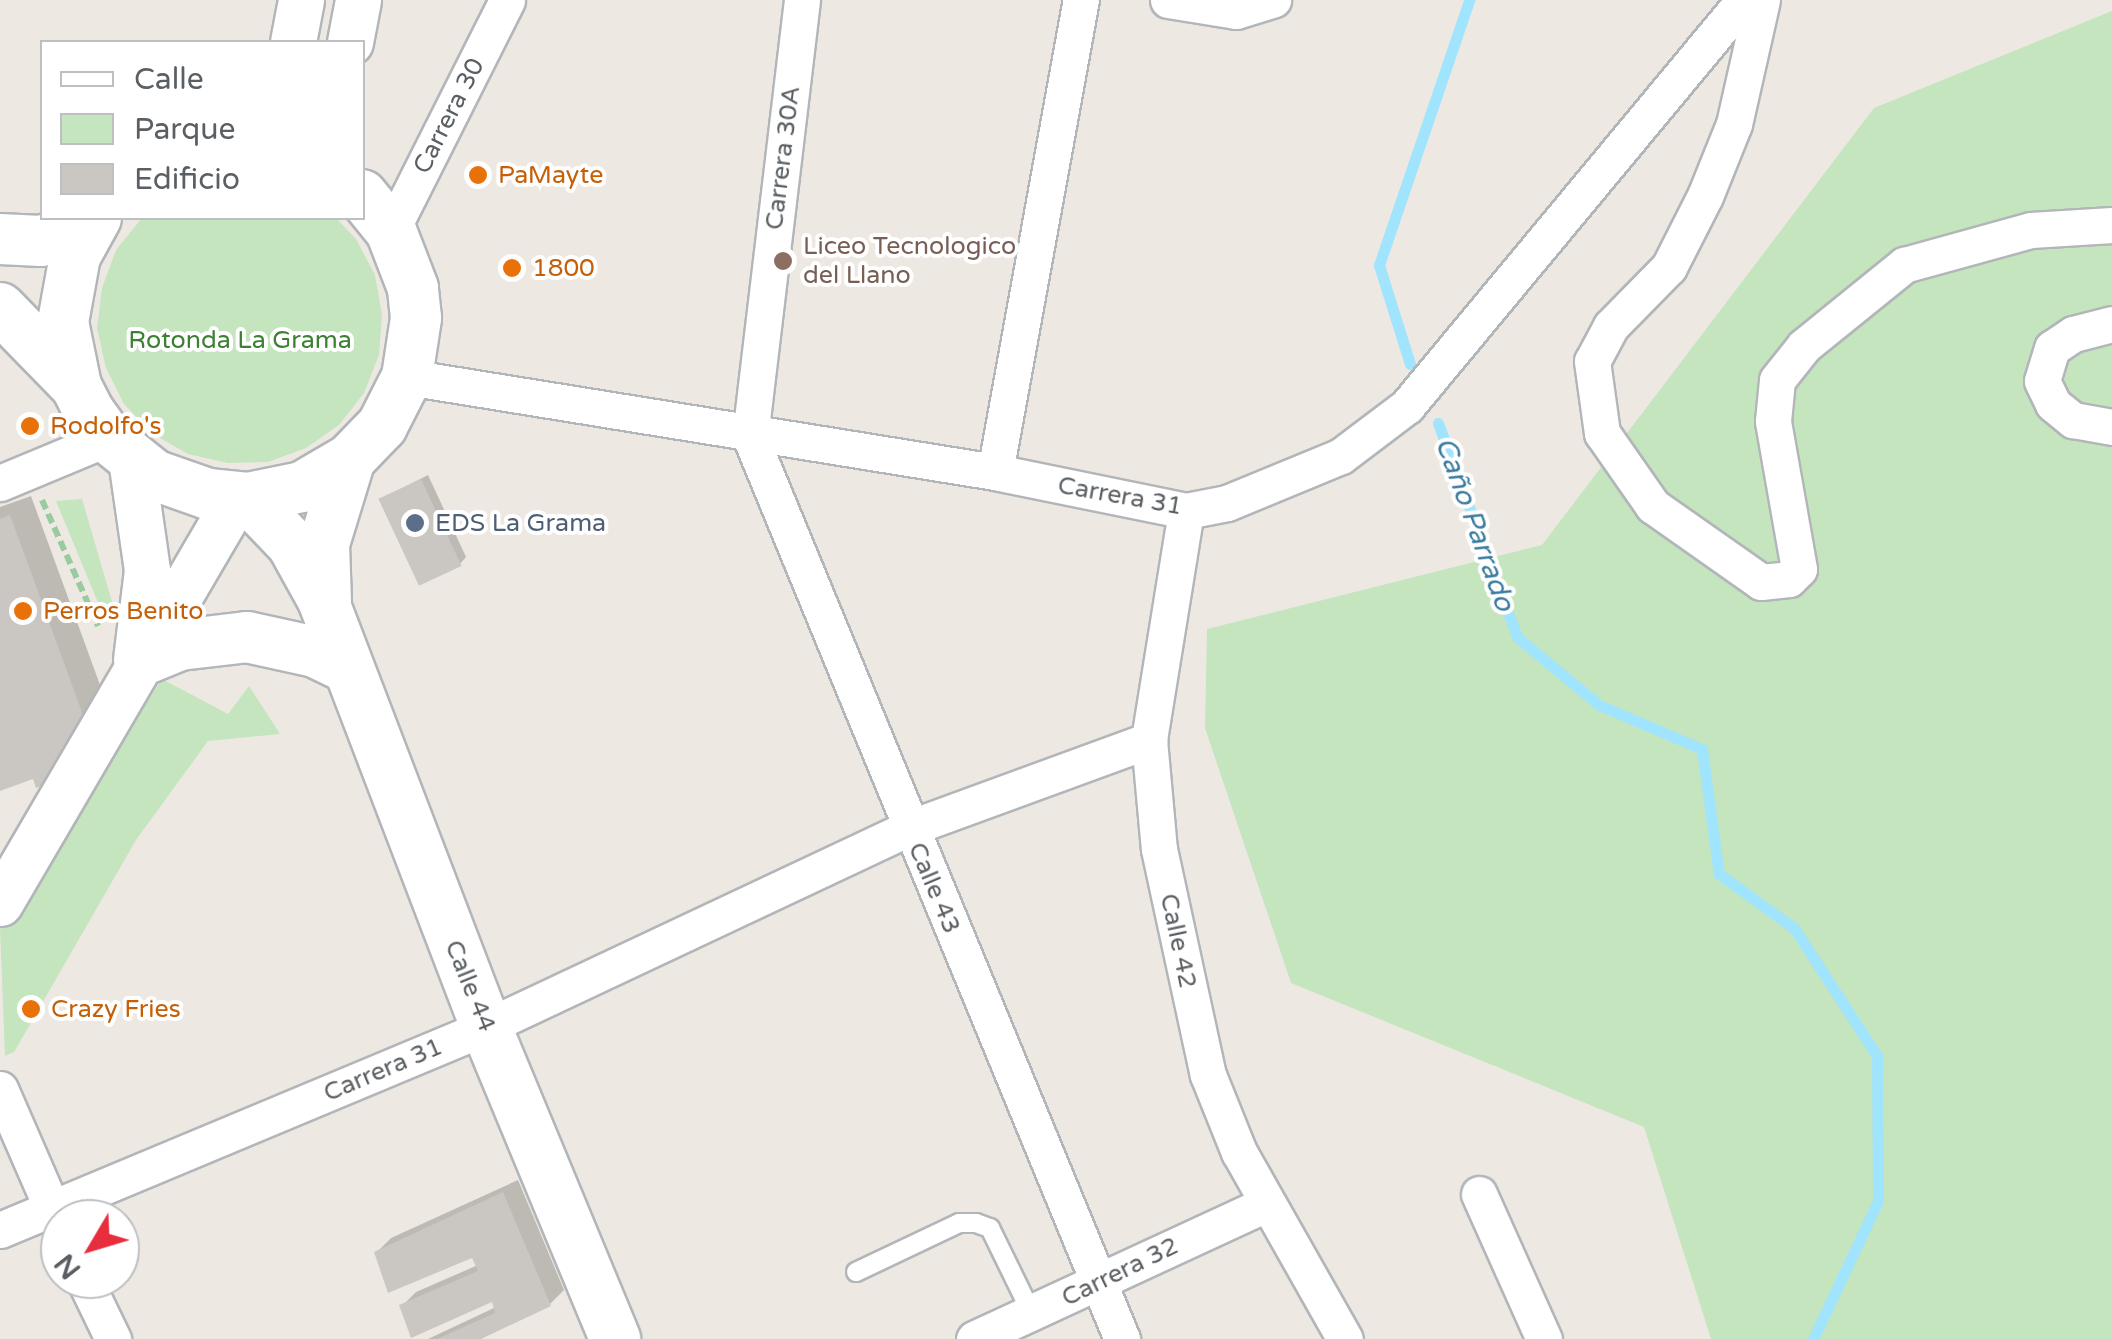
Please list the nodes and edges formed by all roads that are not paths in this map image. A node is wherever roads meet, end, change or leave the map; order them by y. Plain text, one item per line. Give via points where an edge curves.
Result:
1 (301, 0) edge
2 (358, 0) edge
3 (508, 0) edge
4 (802, 0) edge
5 (1081, 0) edge
6 (1168, 0) edge
7 (1744, 0) edge
8 (1762, 0) edge
9 (1272, 1) edge
10 (293, 40) edge
11 (350, 40) edge
12 (377, 213) edge
13 (93, 222) edge
14 (2112, 224) edge
15 (0, 239) edge
16 (0, 308) edge
17 (2112, 324) edge
18 (407, 377) junction
19 (76, 386) junction
20 (2112, 427) edge
21 (750, 436) junction
22 (119, 448) junction
23 (350, 460) junction
24 (995, 472) junction
25 (15, 478) edge
26 (242, 497) junction
27 (1186, 511) junction
28 (339, 649) junction
29 (140, 670) junction
30 (1148, 740) junction
31 (908, 828) junction
32 (17, 846) edge
33 (0, 903) edge
34 (486, 1027) junction
35 (0, 1089) edge
36 (1478, 1194) dead end
37 (48, 1199) edge
38 (99, 1199) edge
39 (1266, 1204) junction
40 (40, 1221) edge
41 (0, 1230) edge
42 (856, 1272) dead end
43 (1098, 1282) junction
44 (93, 1299) edge
45 (1032, 1314) junction
46 (112, 1339) edge
47 (615, 1339) edge
48 (974, 1339) edge
49 (1122, 1339) edge
50 (1344, 1339) edge
51 (1544, 1339) edge

1 - 10 street
2 - 11 street
3 - 12 street, Carrera 30
4 - 21 street, Carrera 30A
5 - 24 street
6 - 9 street via 1236,11
7 - 27 street, Carrera 31 via 1407,406 1305,475
8 - 14 street via 1734,124 1705,196 1669,267 1611,326 1592,361 1602,433 1653,506 1761,582 1788,579 1799,569 1773,421 1777,380 1804,346 1904,266 2032,230
12 - 18 main road via 413,288 416,318
13 - 15 main road via 41,241
13 - 19 main road via 66,288 63,322
16 - 19 main road
17 - 20 street via 2073,334 2052,348 2042,381 2053,404 2073,420
18 - 21 street, Carrera 31
18 - 23 main road via 382,426
19 - 22 main road
21 - 24 street, Carrera 31
21 - 31 street, Calle 43
22 - 25 street
22 - 26 main road via 180,487
22 - 29 street via 147,570
23 - 26 main road via 302,487
23 - 28 main road, Calle 44 via 324,544 323,588
24 - 27 street, Carrera 31
26 - 28 main road, Calle 44 via 310,572
26 - 29 street
27 - 30 street, Calle 42
28 - 29 main road via 315,652 248,637 180,645
28 - 34 main road, Calle 44
29 - 32 street
30 - 31 street, Carrera 31
30 - 39 street, Calle 42 via 1158,849 1200,1049
31 - 34 street, Carrera 31
31 - 43 street, Calle 43
32 - 33 street
34 - 38 street, Carrera 31
34 - 47 main road, Calle 44
35 - 37 street
36 - 51 street
39 - 43 street, Carrera 32
39 - 50 street, Calle 42
40 - 41 street, Carrera 31
42 - 45 lane via 959,1223 976,1223 990,1228
43 - 45 street, Carrera 32
43 - 49 street, Calle 43
44 - 46 street
45 - 48 street, Carrera 32

